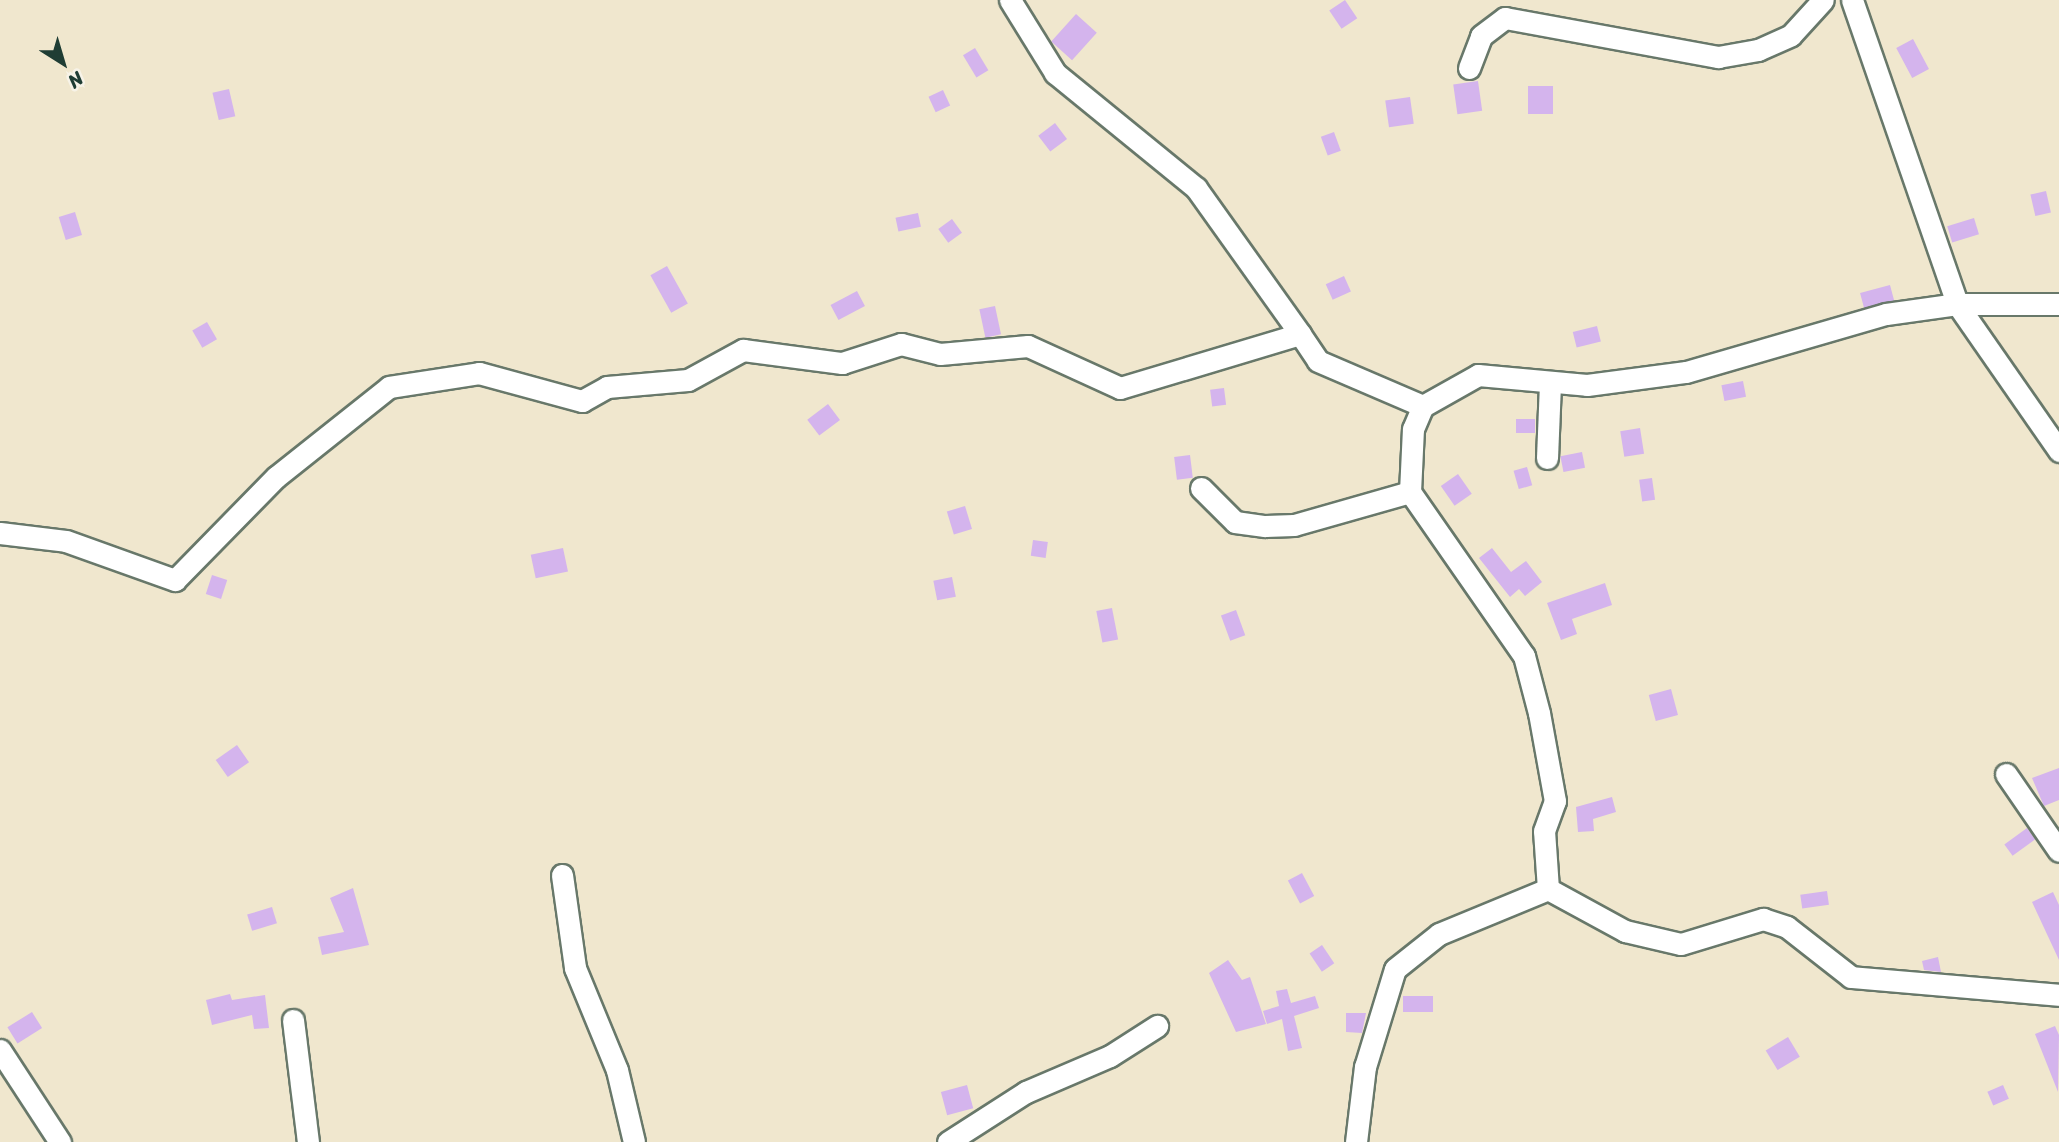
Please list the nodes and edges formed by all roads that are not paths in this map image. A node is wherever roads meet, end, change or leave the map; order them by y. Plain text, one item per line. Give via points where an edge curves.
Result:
1 (1010, 0) edge
2 (1823, 0) edge
3 (1852, 0) edge
4 (1469, 68) dead end
5 (1957, 304) junction
6 (2059, 304) edge
7 (1300, 334) junction
8 (1550, 383) junction
9 (1423, 406) junction
10 (2059, 452) edge
11 (1547, 458) dead end
12 (1201, 488) dead end
13 (1410, 492) junction
14 (0, 533) edge
15 (2006, 774) dead end
16 (2059, 851) edge
17 (562, 875) dead end
18 (1548, 889) junction
19 (2059, 995) edge
20 (293, 1020) dead end
21 (1157, 1026) dead end
22 (0, 1050) edge
23 (60, 1142) edge
24 (308, 1142) edge
25 (634, 1142) edge
26 (948, 1142) edge
27 (1356, 1142) edge

1 - 7 street via 1055,73 1196,188
2 - 4 street via 1791,34 1758,50 1718,57 1505,18 1481,36
3 - 5 street
5 - 6 street
5 - 8 street via 1837,325 1686,372 1587,385
5 - 10 street
7 - 9 street via 1318,361
7 - 14 street via 1120,388 1028,346 940,355 901,344 842,363 743,350 688,380 607,387 582,401 479,373 389,387 276,477 175,580 66,541
8 - 9 street via 1478,376
8 - 11 street
9 - 13 street via 1413,429
12 - 13 street via 1235,522 1265,526 1294,525
13 - 18 street via 1524,656 1555,801 1544,831
15 - 16 street
17 - 25 street via 575,968 617,1070
18 - 19 street via 1625,932 1681,944 1763,919 1787,928 1851,976
18 - 27 street via 1439,934 1395,969 1365,1068
20 - 24 street
21 - 26 street via 1110,1056 1026,1092
22 - 23 street

